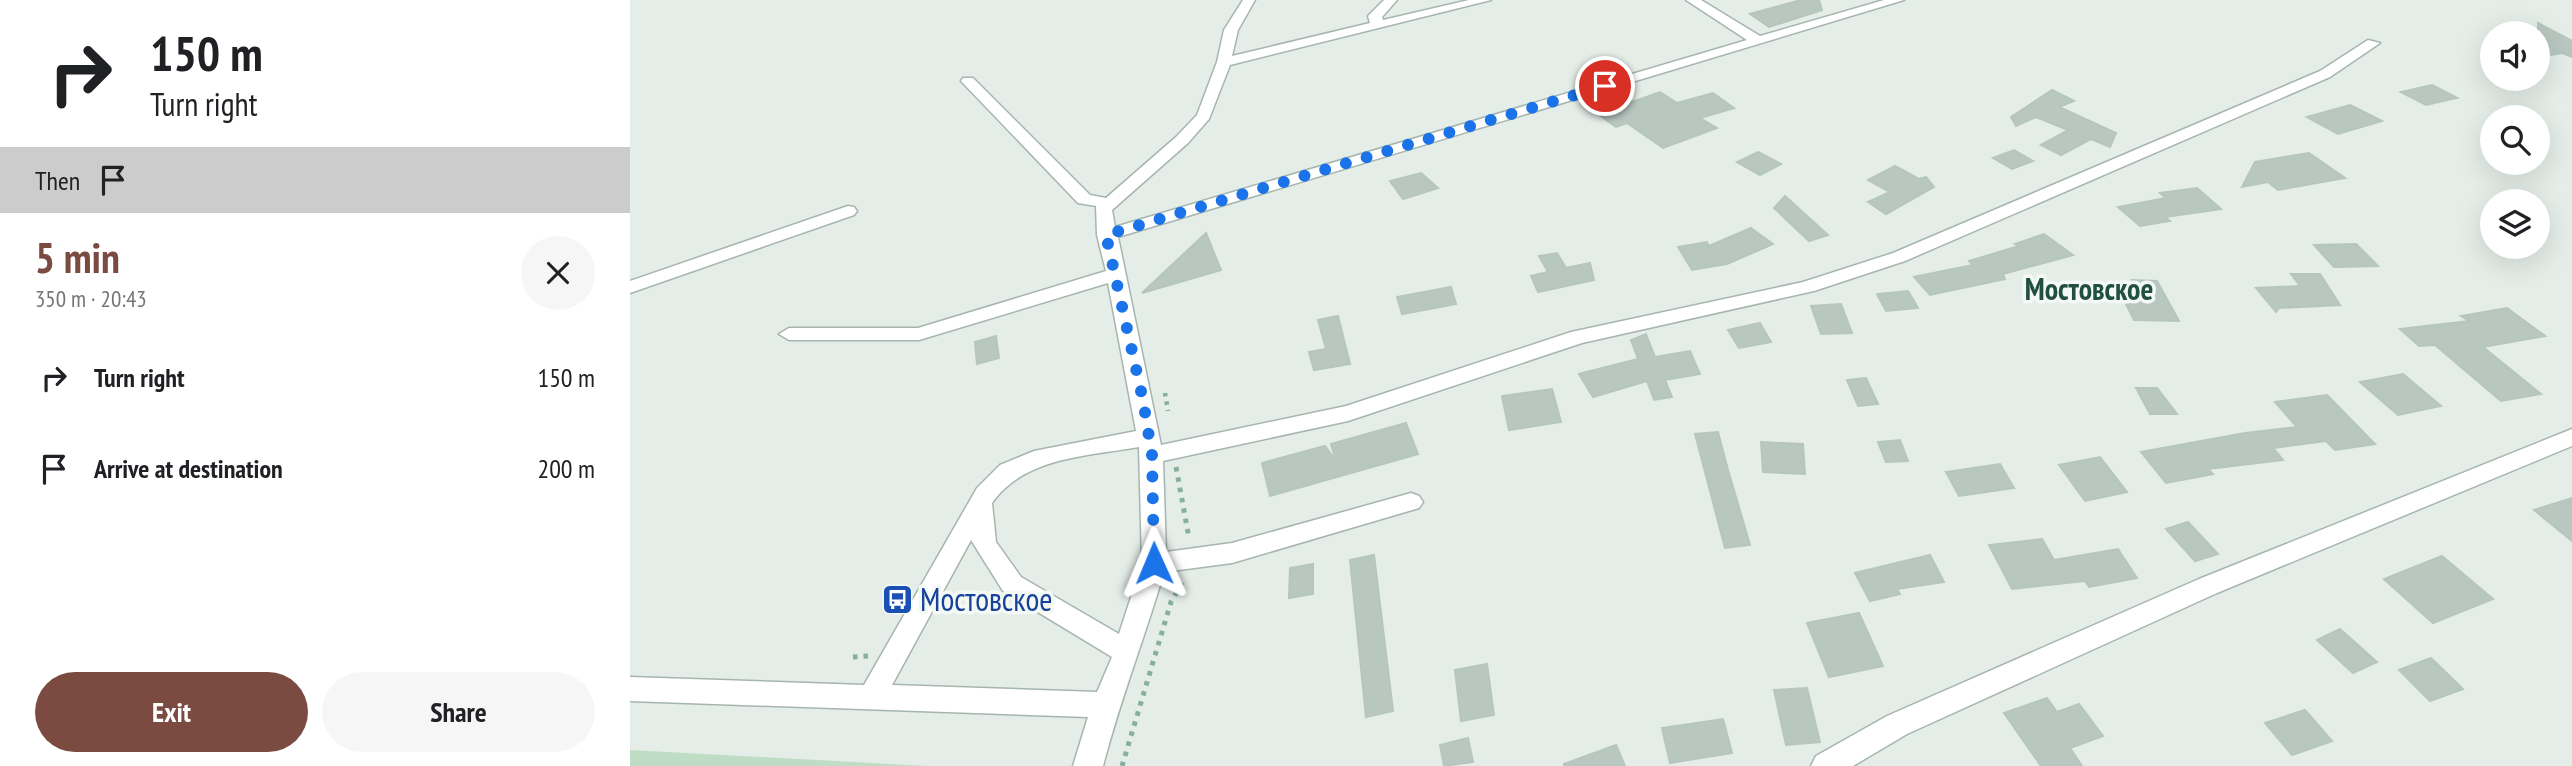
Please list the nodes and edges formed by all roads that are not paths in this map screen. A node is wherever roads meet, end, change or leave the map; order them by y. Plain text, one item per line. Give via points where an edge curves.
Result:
1 (1249, 0) edge
2 (1391, 0) edge
3 (1485, 0) edge
4 (1692, 0) edge
5 (1898, 0) edge
6 (1377, 26) junction
7 (1758, 41) junction
8 (2372, 43) dead end
9 (1224, 62) junction
10 (968, 81) dead end
11 (1105, 206) junction
12 (848, 211) dead end
13 (1106, 235) junction
14 (1117, 274) junction
15 (630, 287) edge
16 (789, 334) dead end
17 (2572, 437) edge
18 (1150, 446) junction
19 (1411, 502) dead end
20 (980, 503) junction
21 (1154, 563) junction
22 (1127, 652) junction
23 (630, 689) edge
24 (870, 699) junction
25 (1105, 705) junction
26 (1088, 766) edge
27 (1826, 766) edge

1 - 9 street via 1231,30
2 - 6 street via 1375,16
3 - 6 street
4 - 7 street
5 - 7 street
6 - 9 street
7 - 13 street
8 - 18 street via 2325,74 1899,257 1807,287 1578,337 1348,413
9 - 11 street via 1204,116
10 - 11 street via 1084,199
11 - 13 street
12 - 15 street
13 - 14 street
14 - 16 street via 919,334
14 - 18 street
17 - 27 street via 2208,586 1897,725
18 - 20 street via 1042,457 1008,471
18 - 21 street
19 - 21 street via 1186,568
20 - 22 street via 984,544 1012,584
20 - 24 street
21 - 22 street
22 - 25 street
23 - 24 street
24 - 25 street
25 - 26 street

